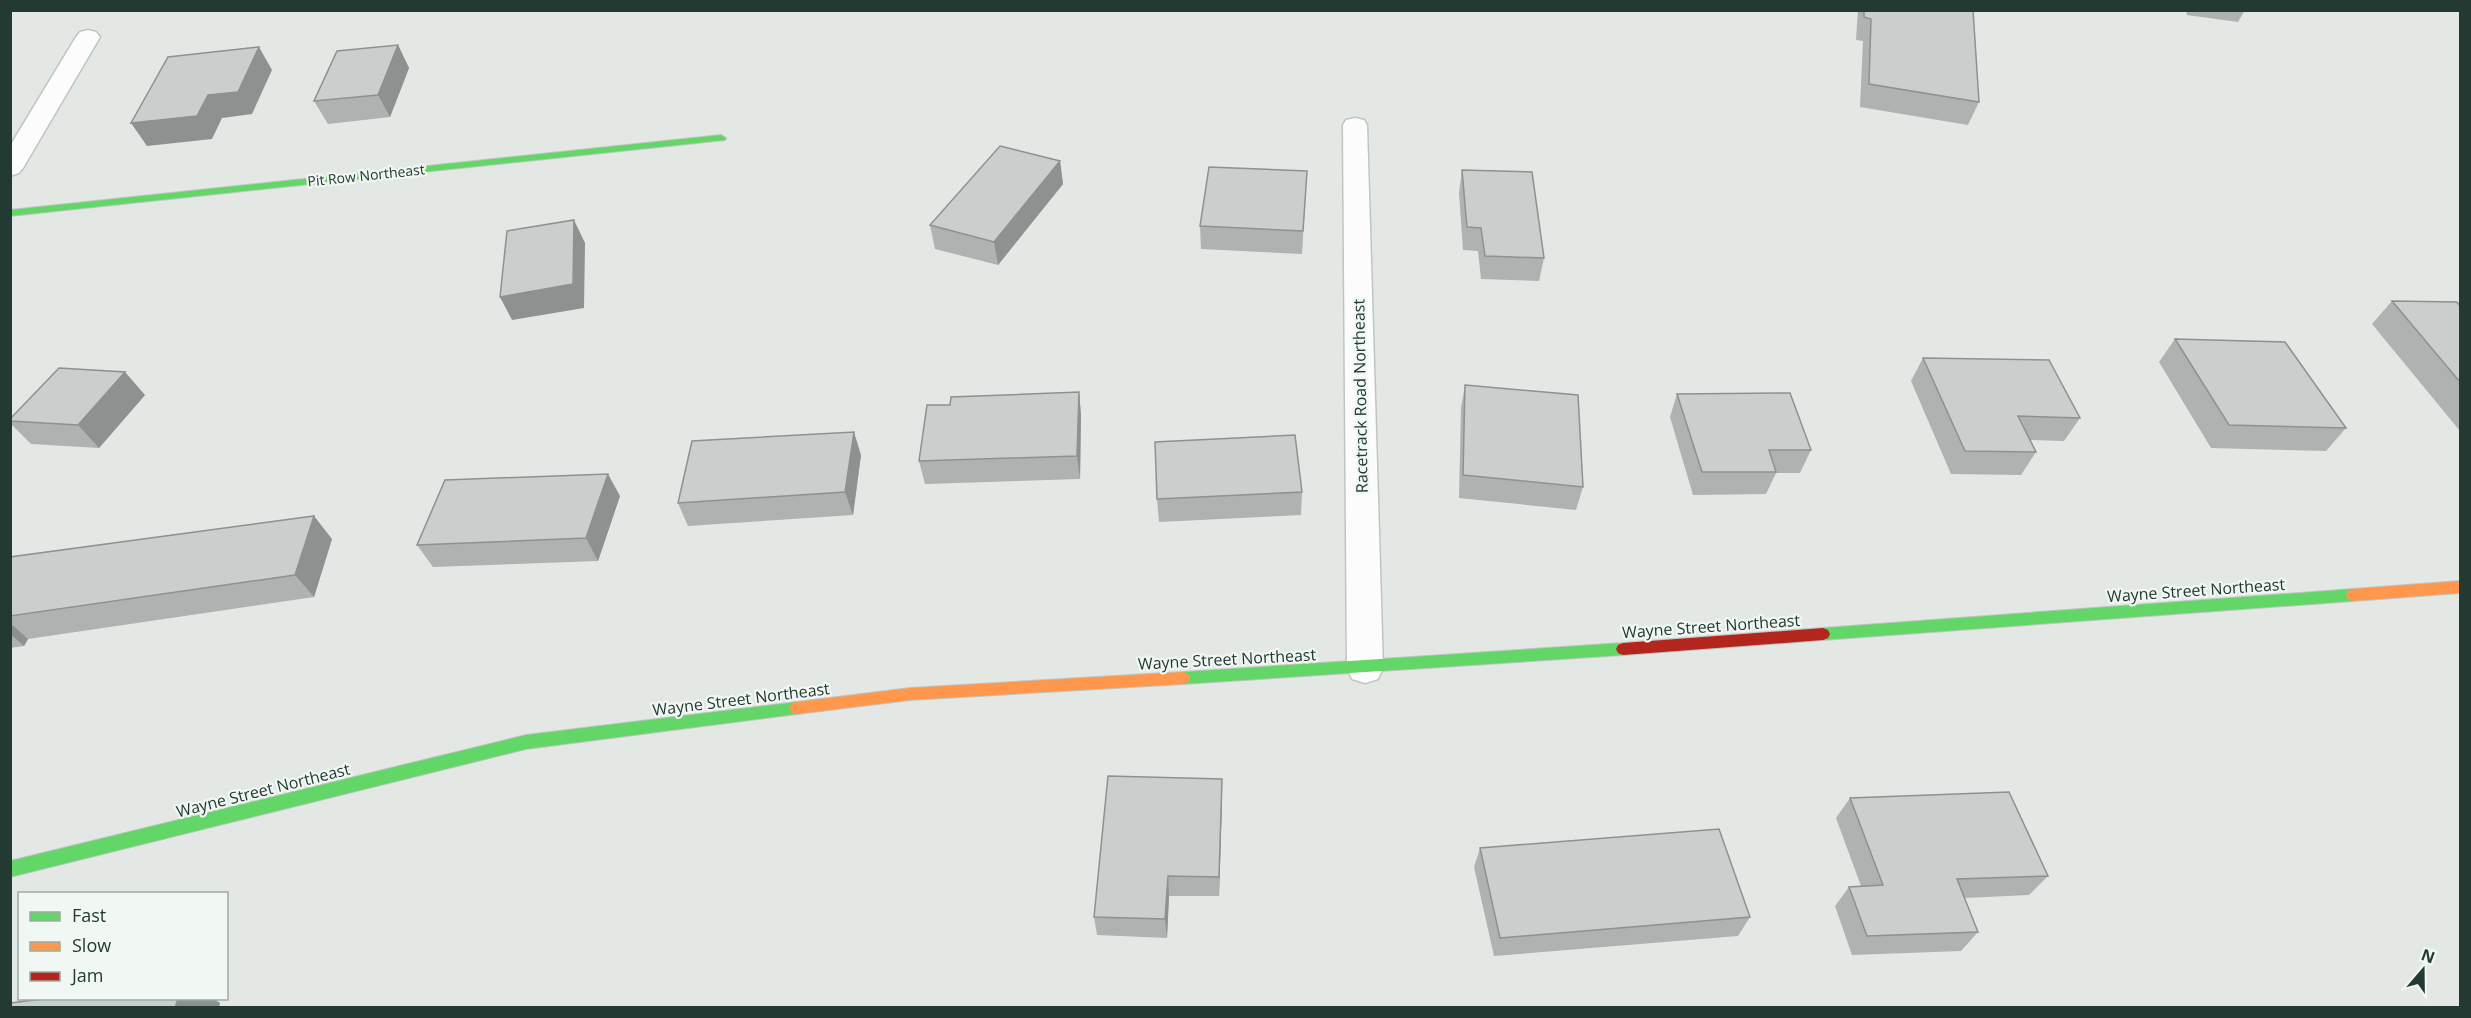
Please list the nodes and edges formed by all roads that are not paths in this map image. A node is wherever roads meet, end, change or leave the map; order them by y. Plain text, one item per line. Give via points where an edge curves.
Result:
1 (88, 37) dead end
2 (1355, 125) dead end
3 (721, 138) dead end
4 (10, 168) edge
5 (10, 213) edge
6 (2460, 587) edge
7 (1365, 668) junction
8 (10, 869) edge

1 - 4 street
2 - 7 street, Racetrack Road Northeast
3 - 5 street, Pit Row Northeast
6 - 7 street, Wayne Street Northeast
7 - 8 street, Wayne Street Northeast via 910,694 526,742

